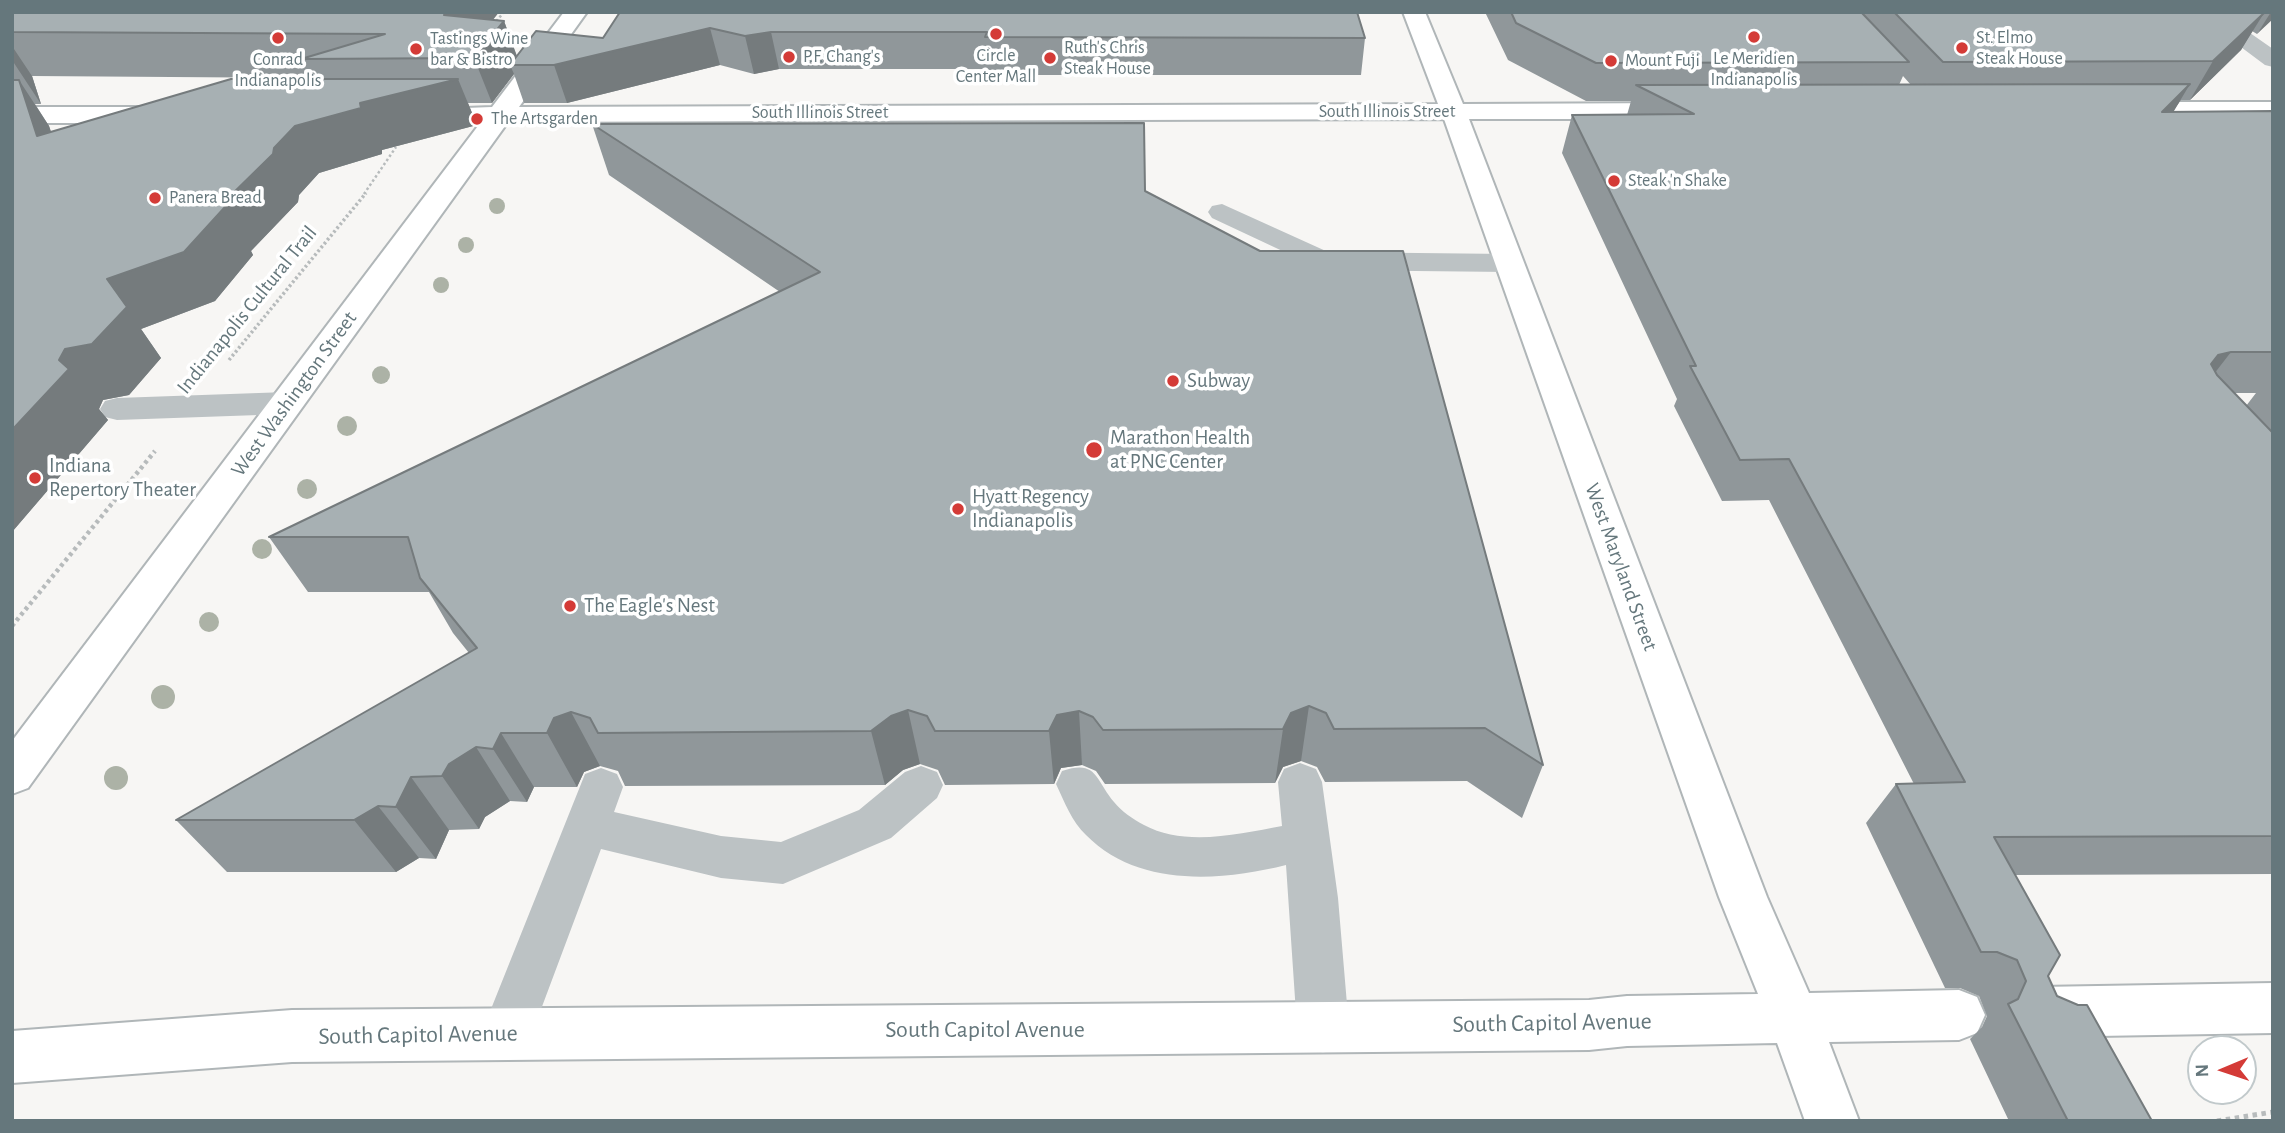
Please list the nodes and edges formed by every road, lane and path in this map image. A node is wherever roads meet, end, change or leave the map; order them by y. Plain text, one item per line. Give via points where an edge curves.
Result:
1 (504, 12) edge
2 (576, 12) edge
3 (1414, 12) edge
4 (2205, 12) edge
5 (491, 29) edge
6 (2273, 60) edge
7 (2095, 110) edge
8 (2273, 110) edge
9 (1700, 111) edge
10 (1452, 112) junction
11 (500, 114) junction
12 (12, 115) edge
13 (180, 115) edge
14 (408, 115) joint
15 (1222, 212) dead end
16 (1508, 263) junction
17 (287, 403) junction
18 (192, 406) junction
19 (117, 409) dead end
20 (12, 626) edge
21 (12, 775) edge
22 (1300, 782) dead end
23 (1077, 784) dead end
24 (921, 785) dead end
25 (1307, 840) junction
26 (2273, 1008) edge
27 (2037, 1012) edge
28 (1959, 1015) dead end
29 (1794, 1018) junction
30 (1322, 1028) junction
31 (507, 1034) junction
32 (12, 1058) edge
33 (2273, 1112) edge
34 (1832, 1121) edge
35 (2217, 1121) edge

1 - 5 path
2 - 11 main road, West Washington Street
3 - 10 main road, West Maryland Street
4 - 6 street
7 - 8 main road
9 - 10 main road, South Illinois Street
10 - 11 main road, South Illinois Street
10 - 16 main road, West Maryland Street
11 - 14 main road, South Illinois Street
11 - 17 main road, West Washington Street
12 - 13 main road
14 - 18 path, Indianapolis Cultural Trail via 364,195
15 - 16 street via 1323,261
16 - 29 main road, West Maryland Street via 1743,897
17 - 18 street
17 - 21 main road, West Washington Street
18 - 19 street
18 - 20 path, Indianapolis Cultural Trail
22 - 25 street
23 - 25 street via 1103,823 1140,847 1192,859 1248,855
24 - 31 street via 875,824 783,863 721,857 594,806
25 - 30 street
26 - 27 main road
28 - 29 main road, South Capitol Avenue
29 - 30 main road, South Capitol Avenue
29 - 34 main road, West Maryland Street
30 - 31 main road, South Capitol Avenue
31 - 32 main road, South Capitol Avenue via 292,1036
33 - 35 path

